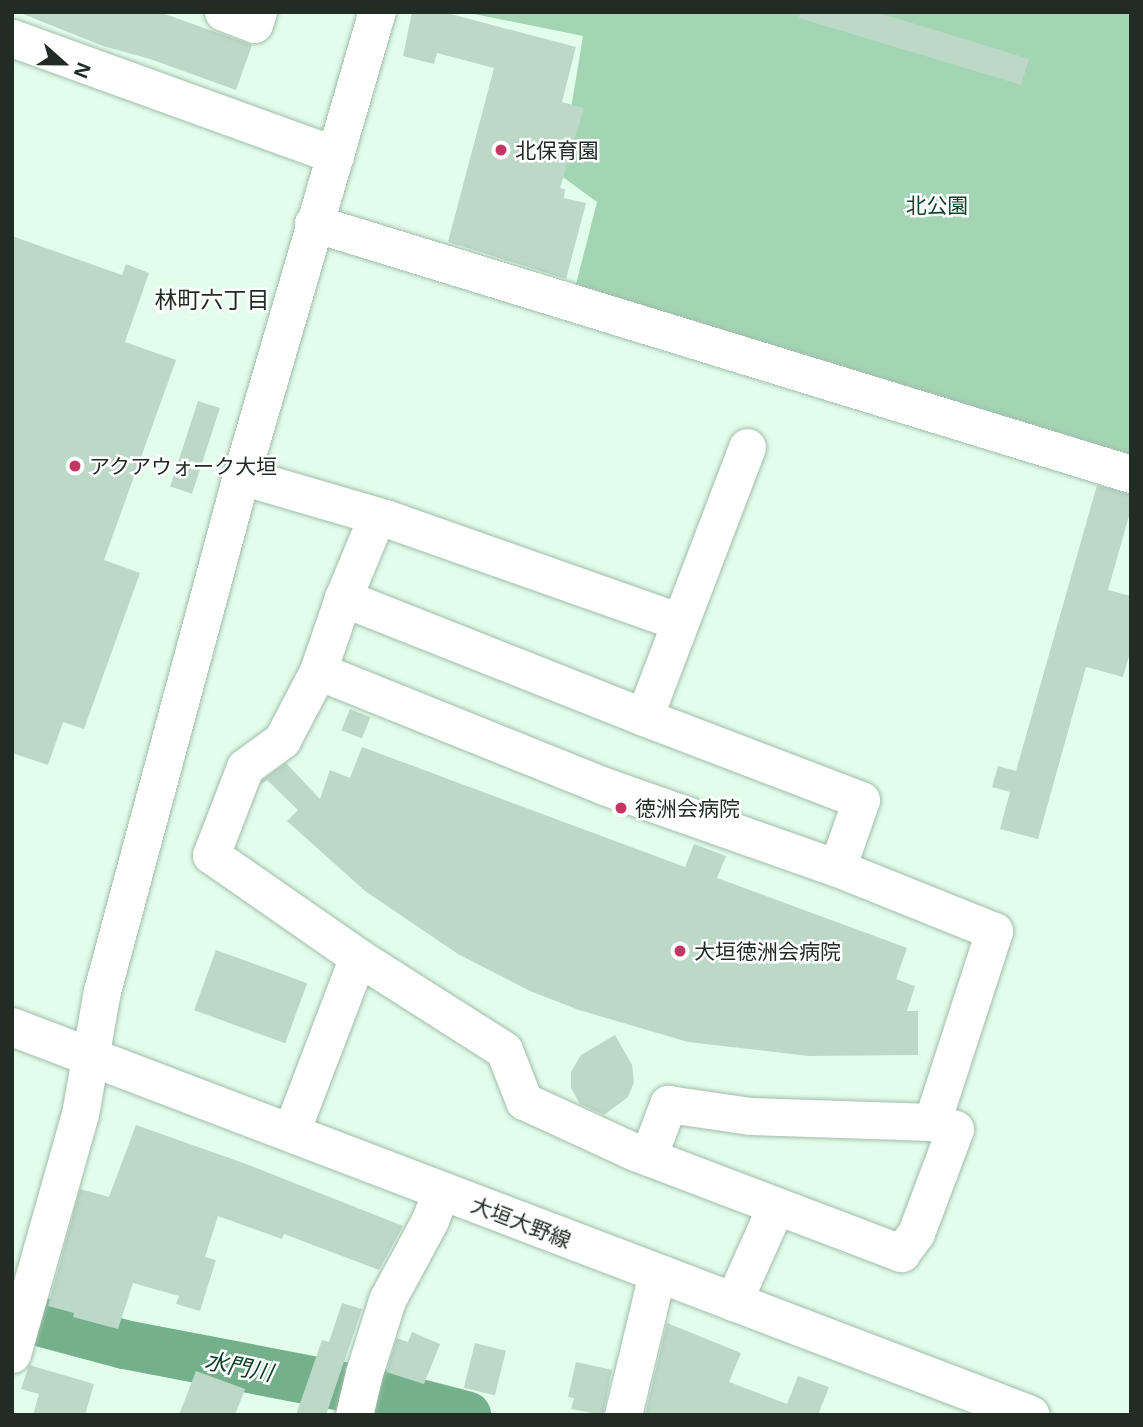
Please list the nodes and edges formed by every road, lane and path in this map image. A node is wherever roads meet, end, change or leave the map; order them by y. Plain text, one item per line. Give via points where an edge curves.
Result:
1 (223, 12) edge
2 (258, 12) edge
3 (377, 12) edge
4 (12, 38) edge
5 (335, 155) junction
6 (313, 223) junction
7 (747, 447) dead end
8 (1131, 474) edge
9 (241, 476) junction
10 (377, 516) junction
11 (343, 598) junction
12 (680, 622) junction
13 (318, 671) junction
14 (644, 717) junction
15 (837, 868) junction
16 (358, 957) junction
17 (12, 1027) edge
18 (90, 1055) junction
19 (932, 1122) junction
20 (291, 1132) junction
21 (648, 1157) junction
22 (441, 1191) junction
23 (776, 1206) junction
24 (657, 1273) junction
25 (733, 1302) junction
26 (19, 1331) edge
27 (354, 1415) edge
28 (623, 1415) edge
29 (1031, 1415) edge

1 - 2 street via 254,24
3 - 5 street
4 - 5 street
5 - 6 street
6 - 8 street
6 - 9 street
7 - 12 street
9 - 10 street
9 - 18 street via 102,991
10 - 11 street
10 - 12 street
11 - 13 street
11 - 14 street
12 - 14 street
13 - 15 street via 604,786
13 - 16 street via 282,740 245,767 211,855
14 - 15 street via 861,800
15 - 19 street via 995,930
16 - 20 street
16 - 21 street via 503,1051 524,1101
17 - 18 main road, 大垣大野線
18 - 20 main road, 大垣大野線
18 - 26 street via 80,1114
19 - 21 street via 750,1116 668,1104
19 - 23 street via 955,1129 916,1233 901,1253
20 - 22 main road, 大垣大野線
21 - 23 street
22 - 24 main road, 大垣大野線
22 - 27 street via 387,1300
23 - 25 street
24 - 25 main road, 大垣大野線
24 - 28 street
25 - 29 main road, 大垣大野線

